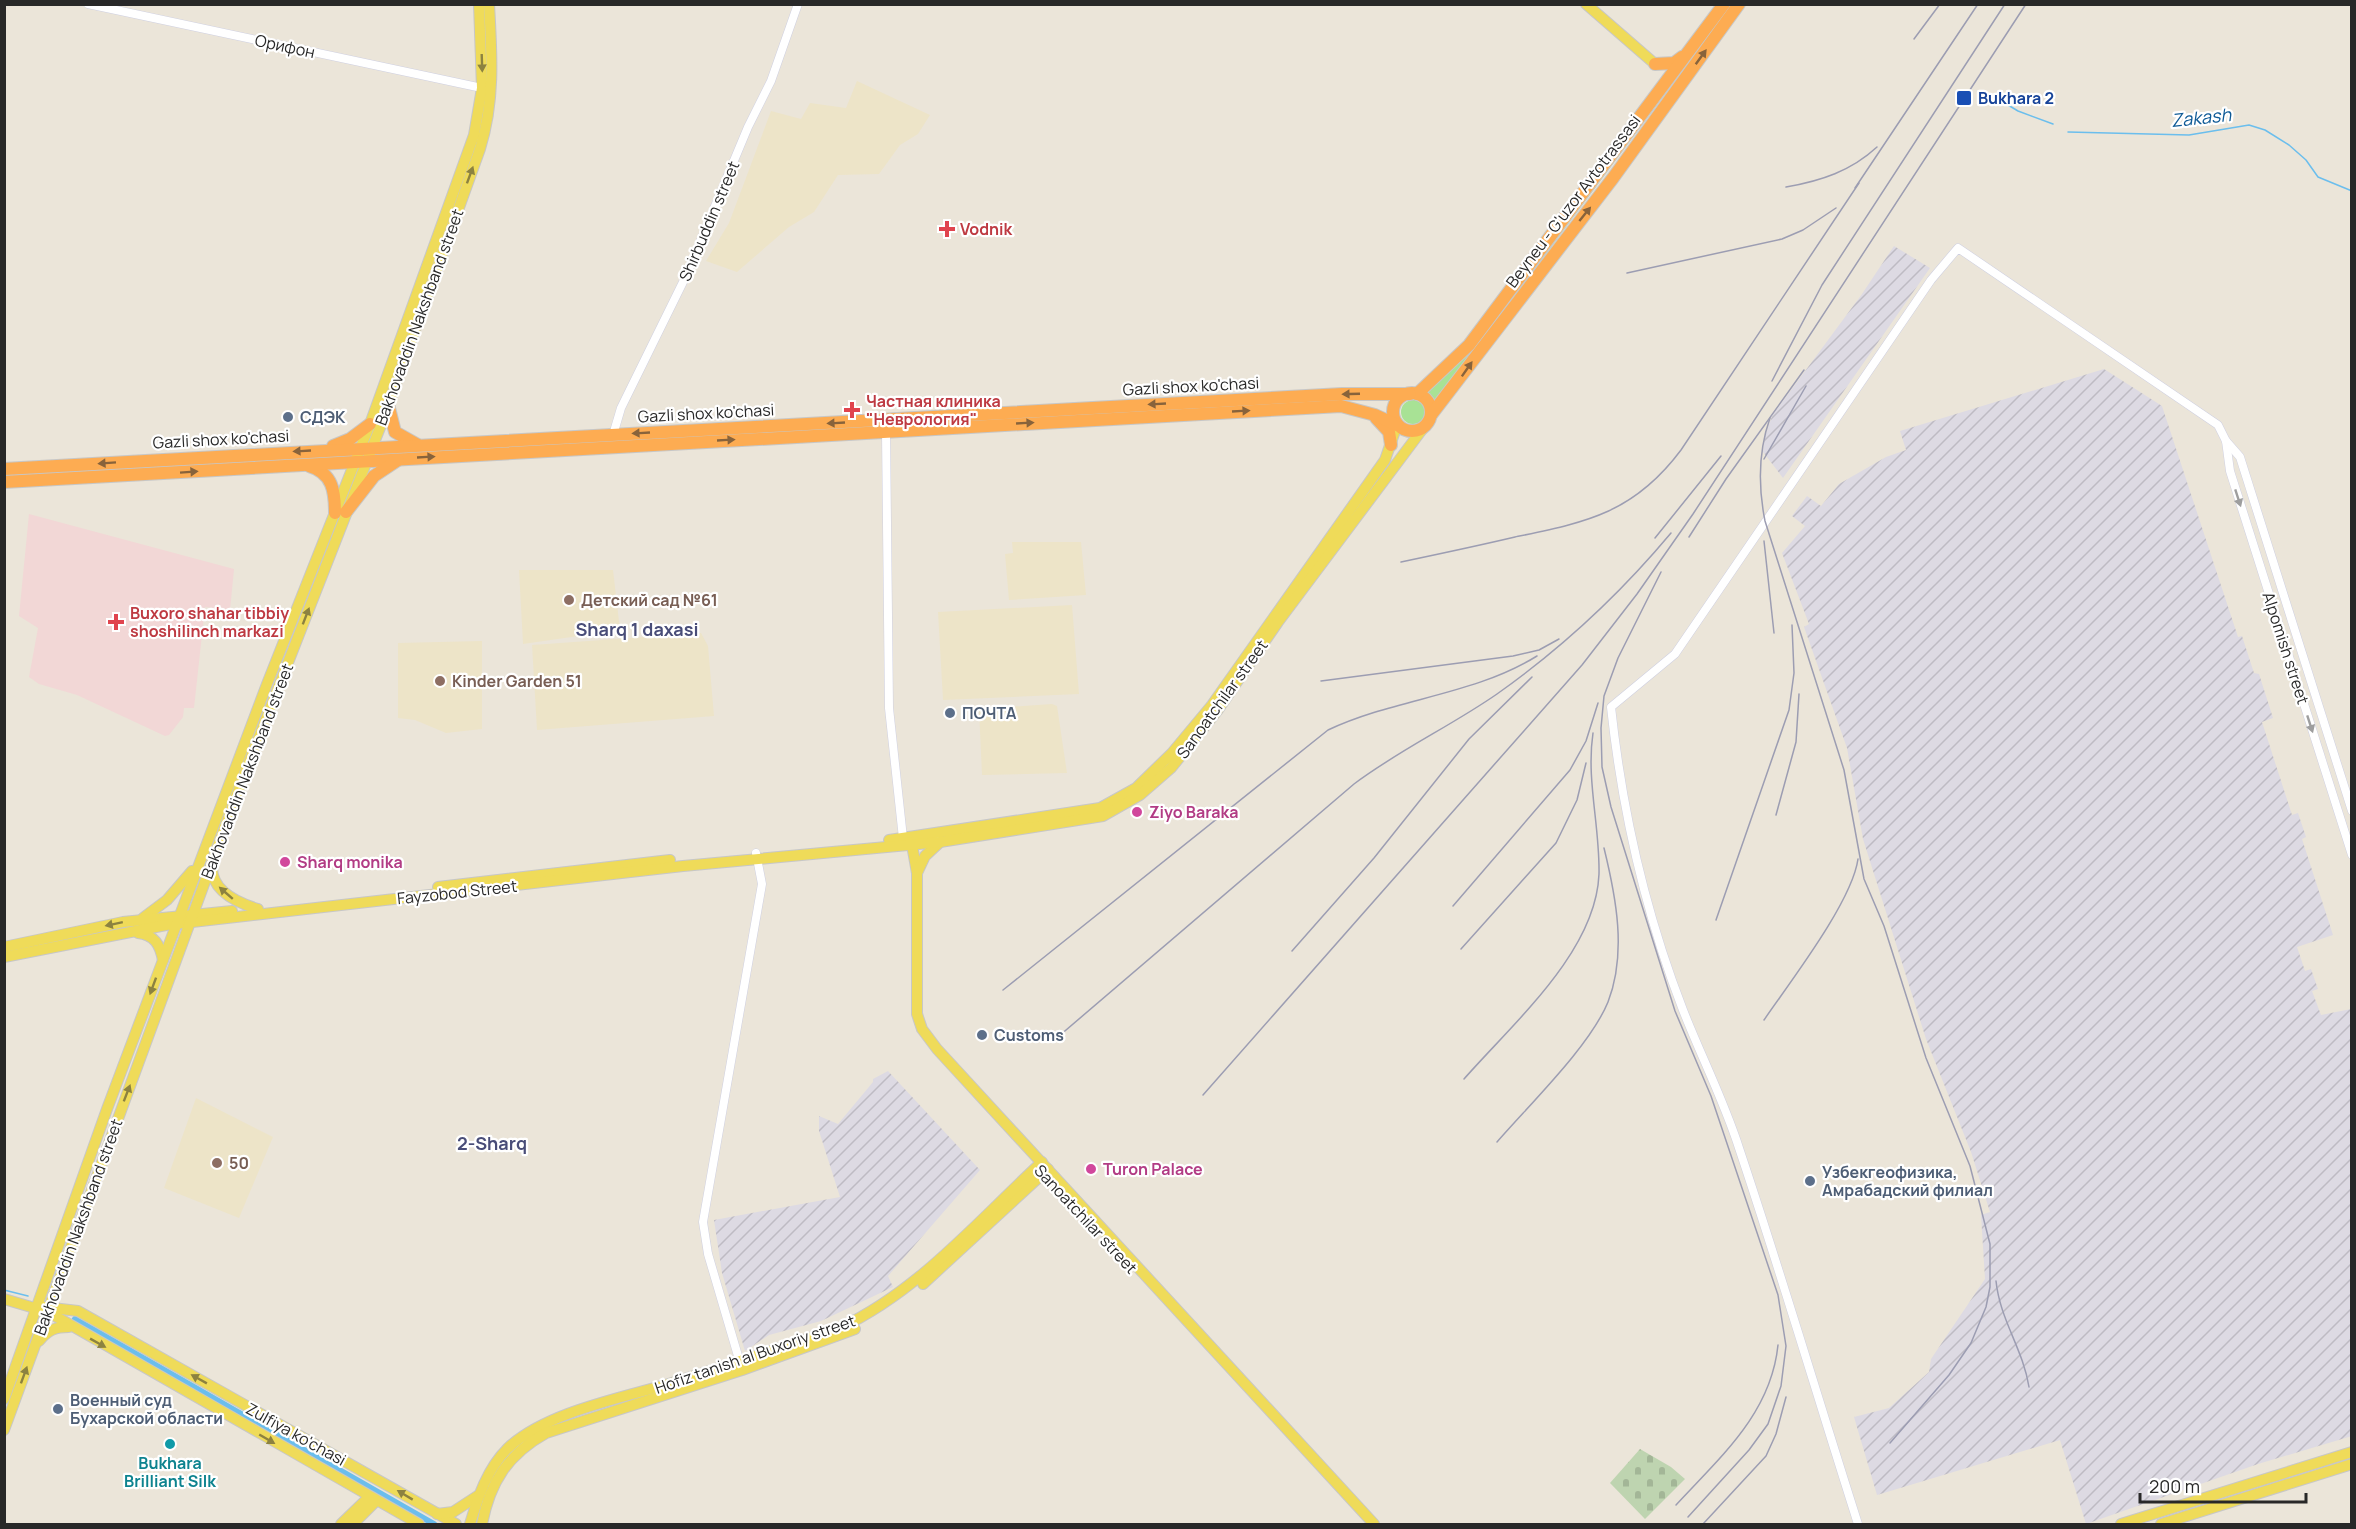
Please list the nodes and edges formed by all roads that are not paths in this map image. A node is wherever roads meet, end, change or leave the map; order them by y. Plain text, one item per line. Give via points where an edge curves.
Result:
1 (88, 4) edge
2 (798, 4) edge
3 (1586, 4) edge
4 (1724, 4) edge
5 (1739, 4) edge
6 (484, 6) edge
7 (1687, 54) junction
8 (1655, 64) junction
9 (482, 88) junction
10 (1660, 90) junction
11 (1488, 307) dead end
12 (1488, 321) junction
13 (1413, 394) junction
14 (388, 404) junction
15 (1368, 412) junction
16 (1431, 415) junction
17 (370, 424) junction
18 (1397, 425) junction
19 (1424, 427) junction
20 (886, 432) junction
21 (613, 435) junction
22 (2226, 441) junction
23 (419, 445) junction
24 (1391, 445) junction
25 (366, 448) junction
26 (324, 450) junction
27 (403, 458) junction
28 (362, 460) junction
29 (305, 465) junction
30 (4, 469) edge
31 (4, 482) edge
32 (340, 512) junction
33 (1275, 620) junction
34 (272, 686) junction
35 (2352, 811) edge
36 (939, 836) junction
37 (906, 843) junction
38 (925, 843) junction
39 (2352, 855) edge
40 (757, 856) junction
41 (201, 859) junction
42 (212, 862) junction
43 (914, 868) junction
44 (258, 909) junction
45 (191, 918) junction
46 (178, 919) junction
47 (139, 920) junction
48 (132, 932) junction
49 (4, 947) edge
50 (4, 957) edge
51 (163, 960) junction
52 (1043, 1168) junction
53 (55, 1291) junction
54 (4, 1299) edge
55 (71, 1308) junction
56 (45, 1309) junction
57 (70, 1327) junction
58 (35, 1346) junction
59 (741, 1366) junction
60 (4, 1399) edge
61 (4, 1431) edge
62 (2352, 1452) edge
63 (2352, 1464) edge
64 (479, 1495) junction
65 (373, 1499) junction
66 (437, 1514) junction
67 (414, 1523) edge
68 (341, 1524) edge
69 (353, 1524) edge
70 (456, 1524) edge
71 (470, 1524) edge
72 (482, 1524) edge
73 (1367, 1524) edge
74 (1374, 1524) edge
75 (1858, 1524) edge
76 (2121, 1524) edge
77 (2161, 1524) edge

1 - 9 street, Орифон
2 - 21 street, Shirbuddin street via 771,81 685,278 621,408
3 - 8 main road
4 - 7 highway
16 -> 5 highway, Beyneu - G'uzor Avtotrassasi via 1613,178
6 -> 9 main road, Bakhovaddin Nakshband street
14 -> 6 main road, Bakhovaddin Nakshband street via 488,120 492,73
7 - 8 highway via 1674,63
7 - 10 highway
8 - 10 highway via 1662,79
9 - 17 main road, Bakhovaddin Nakshband street via 474,135
10 - 12 highway
11 - 12 highway
12 - 13 highway via 1457,358
13 - 16 highway via 1428,402
13 - 18 highway via 1398,400
13 -> 21 highway, Gazli shox ko'chasi via 1330,394
14 - 23 highway via 395,432
14 - 25 main road, Bakhovaddin Nakshband street
15 - 18 highway, Gazli shox ko'chasi
20 -> 15 highway, Gazli shox ko'chasi via 1341,406
15 - 24 highway via 1389,432
16 - 19 highway
17 - 25 main road, Bakhovaddin Nakshband street
17 - 26 highway via 350,439
18 - 19 highway via 1411,431
18 - 24 main road
19 - 33 main road, Sanoatchilar street
27 -> 20 highway, Gazli shox ko'chasi
20 - 37 street via 889,708
21 - 23 highway, Gazli shox ko'chasi
22 - 35 street, Alpomish street via 2240,457
22 -> 39 street, Alpomish street via 2230,471
22 - 75 street, Alpomish street via 2208,416 1958,248 1931,280 1675,654 1611,706 1629,834 1652,914 1682,1008 1739,1146
23 - 25 highway, Gazli shox ko'chasi
24 - 33 main road via 1385,460
25 - 26 highway, Gazli shox ko'chasi
25 - 28 main road, Bakhovaddin Nakshband street
26 -> 30 highway, Gazli shox ko'chasi
27 - 28 highway, Gazli shox ko'chasi
27 - 32 highway via 374,476
28 - 29 highway, Gazli shox ko'chasi
28 - 32 main road, Bakhovaddin Nakshband street
31 -> 29 highway, Gazli shox ko'chasi
29 - 32 highway via 329,478
32 - 34 main road, Bakhovaddin Nakshband street
33 - 36 main road, Sanoatchilar street via 1193,729 1155,772 1118,800 1100,808
34 - 41 main road, Bakhovaddin Nakshband street
34 - 42 main road, Bakhovaddin Nakshband street
36 - 37 main road, Sanoatchilar street
36 - 38 main road
36 - 43 main road
37 - 38 main road
37 - 40 main road, Fayzobod Street
37 - 43 main road, Sanoatchilar street
38 - 43 main road
40 - 44 main road via 599,867
40 - 45 main road, Fayzobod Street
40 - 59 street via 762,884 703,1221 708,1254
41 - 46 main road, Bakhovaddin Nakshband street
41 - 47 main road via 167,900
44 -> 42 main road via 240,904 213,881
42 - 45 main road, Bakhovaddin Nakshband street
43 - 52 main road, Sanoatchilar street via 916,992 922,1029
44 - 45 main road
45 - 46 main road, Fayzobod Street
53 -> 45 main road, Bakhovaddin Nakshband street
46 - 47 main road, Fayzobod Street
46 - 48 main road, Fayzobod Street
46 - 51 main road, Bakhovaddin Nakshband street
47 -> 49 main road, Fayzobod Street
48 - 50 main road, Fayzobod Street
48 - 51 main road via 154,938
51 -> 56 main road, Bakhovaddin Nakshband street
52 - 59 main road, Hofiz tanish al Buxoriy street via 883,1305 840,1328
52 - 73 main road, Sanoatchilar street
52 - 74 main road, Sanoatchilar street
53 - 55 main road
53 - 56 main road, Bakhovaddin Nakshband street
54 - 56 main road
55 - 56 main road, Zulfiya ko'chasi
66 -> 55 main road, Zulfiya ko'chasi
56 - 57 main road, Zulfiya ko'chasi
56 - 58 main road, Bakhovaddin Nakshband street
56 - 60 main road, Bakhovaddin Nakshband street
57 - 58 main road via 47,1332
57 -> 65 main road, Zulfiya ko'chasi
61 -> 58 main road, Bakhovaddin Nakshband street
59 - 64 main road, Hofiz tanish al Buxoriy street via 578,1412 534,1429 497,1461
59 - 72 main road, Hofiz tanish al Buxoriy street via 580,1420 532,1441 510,1458 498,1474
62 - 76 main road
63 - 77 main road
64 - 66 main road via 453,1512
64 - 71 main road, Hofiz tanish al Buxoriy street
65 - 67 main road, Zulfiya ko'chasi
65 - 68 main road
65 - 69 main road
66 - 70 main road, Zulfiya ko'chasi

